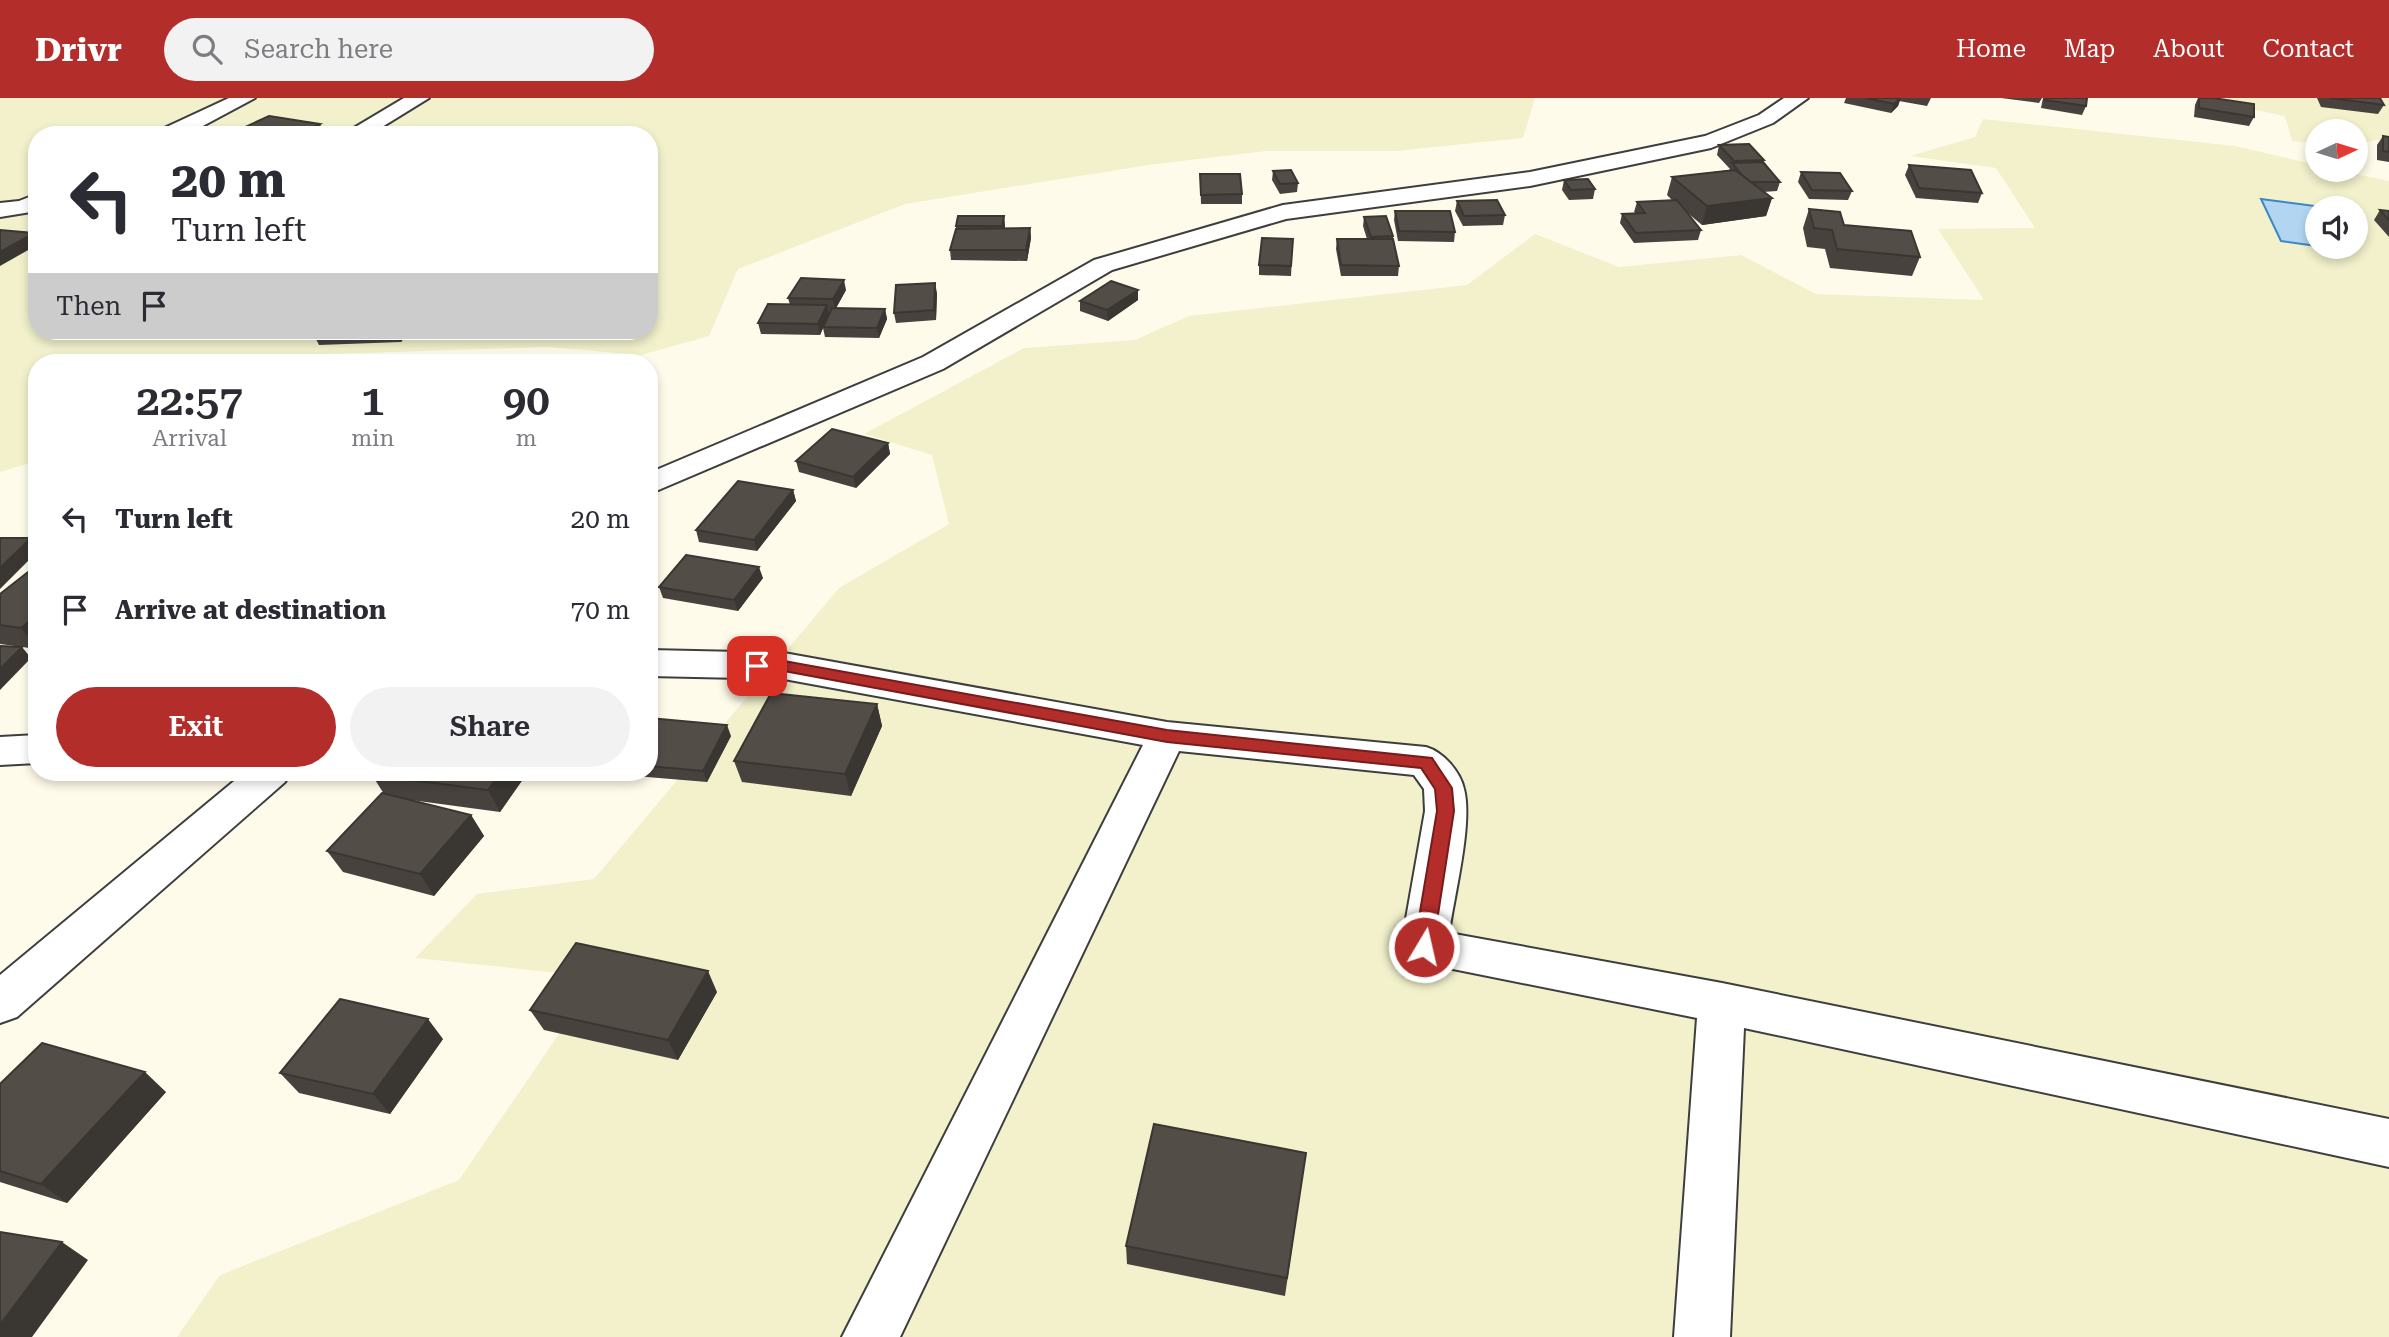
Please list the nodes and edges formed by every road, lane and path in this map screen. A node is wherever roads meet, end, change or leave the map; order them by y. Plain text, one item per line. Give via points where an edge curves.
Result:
1 (245, 98) edge
2 (419, 98) edge
3 (1798, 98) edge
4 (187, 126) edge
5 (369, 126) edge
6 (28, 206) edge
7 (0, 210) edge
8 (658, 481) edge
9 (658, 663) edge
10 (1167, 736) junction
11 (28, 749) edge
12 (0, 751) edge
13 (260, 781) edge
14 (0, 1003) edge
15 (1721, 1003) junction
16 (2389, 1143) edge
17 (870, 1337) edge
18 (1702, 1337) edge

1 - 4 street
2 - 5 street
3 - 8 street via 1766,120 1711,141 1530,179 1283,212 1103,265 933,363
6 - 7 street
9 - 10 street via 784,666
10 - 15 street via 1426,762 1444,788 1446,811 1424,947
10 - 17 street
11 - 12 street
13 - 14 street
15 - 16 street
15 - 18 street

